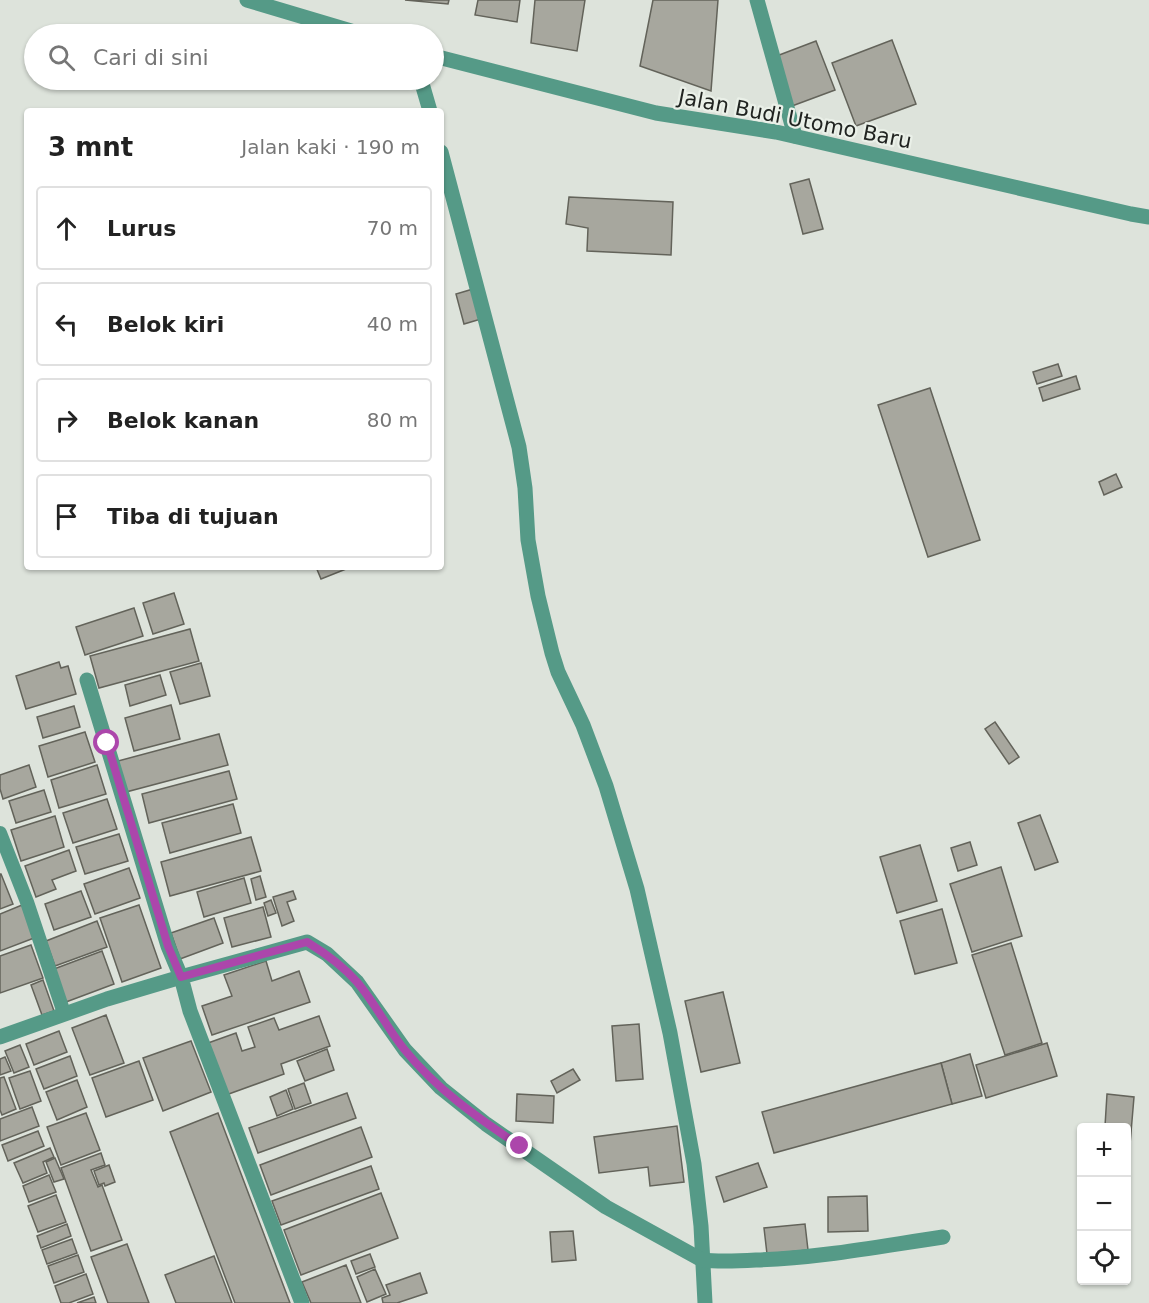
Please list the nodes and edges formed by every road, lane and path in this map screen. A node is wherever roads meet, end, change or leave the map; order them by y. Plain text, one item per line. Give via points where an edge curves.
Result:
1 (247, 0) edge
2 (757, 0) edge
3 (327, 24) edge
4 (444, 59) edge
5 (424, 90) edge
6 (429, 108) edge
7 (795, 136) junction
8 (444, 163) edge
9 (1149, 217) edge
10 (87, 680) dead end
11 (0, 833) edge
12 (181, 977) junction
13 (64, 1013) junction
14 (0, 1037) edge
15 (943, 1237) dead end
16 (702, 1260) junction
17 (302, 1303) edge
18 (705, 1303) edge

1 - 3 street
2 - 7 street
4 - 7 street, Jalan Budi Utomo Baru via 656,113
5 - 6 street
7 - 9 street, Jalan Budi Utomo Baru
8 - 16 street via 519,447 528,540 552,653 606,786 637,889 670,1033 694,1164
10 - 12 street via 168,946
11 - 13 lane
12 - 13 street
12 - 16 street via 307,942 327,954 357,982 405,1050 441,1088 486,1124 606,1206
12 - 17 street via 190,1011
13 - 14 street
15 - 16 street via 776,1259
16 - 18 street

